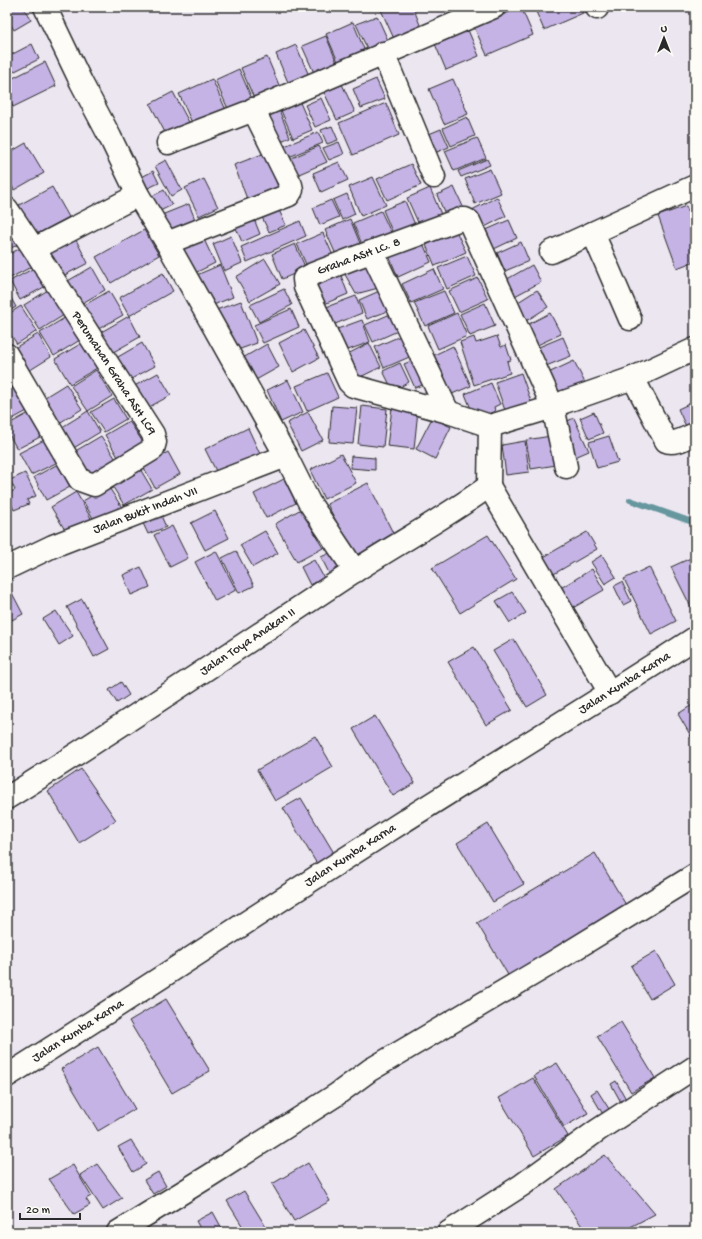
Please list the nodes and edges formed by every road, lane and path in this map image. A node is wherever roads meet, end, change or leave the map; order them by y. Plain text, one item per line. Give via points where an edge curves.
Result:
1 (45, 7) edge
2 (494, 7) edge
3 (383, 53) junction
4 (253, 110) junction
5 (168, 143) dead end
6 (434, 177) dead end
7 (695, 186) edge
8 (138, 195) junction
9 (7, 209) edge
10 (593, 233) junction
11 (168, 243) junction
12 (34, 249) junction
13 (372, 252) junction
14 (551, 252) dead end
15 (630, 319) dead end
16 (695, 349) edge
17 (7, 356) edge
18 (633, 378) junction
19 (553, 407) junction
20 (448, 412) junction
21 (490, 426) junction
22 (695, 434) edge
23 (286, 456) junction
24 (566, 467) dead end
25 (489, 486) junction
26 (7, 568) edge
27 (355, 571) junction
28 (695, 638) edge
29 (610, 693) junction
30 (7, 798) edge
31 (695, 875) edge
32 (695, 1067) edge
33 (7, 1076) edge
34 (118, 1232) edge
35 (449, 1232) edge

1 - 8 street
2 - 3 street
3 - 4 street
3 - 6 street
4 - 5 street
4 - 11 street via 291,185 289,195
7 - 10 street
8 - 11 street
8 - 12 street
9 - 12 street, Perumahan Graha ASH LC9
10 - 14 street
10 - 15 street
11 - 23 street
12 - 17 street, Perumahan Graha ASH LC9 via 153,434 153,449 94,485 80,480
13 - 19 street, Graha ASH LC. 8 via 461,219 469,221
13 - 20 street
13 - 20 street, Graha ASH LC. 8 via 304,279 305,287 349,382 357,388
16 - 18 street
18 - 19 street
18 - 22 street via 666,441 676,441
19 - 21 street
19 - 24 street
20 - 21 street, Graha ASH LC. 8
21 - 25 street
23 - 26 street, Jalan Bukit Indah VII via 53,546
23 - 27 street via 309,502
25 - 27 street, Jalan Toya Anakan II
25 - 29 street
27 - 30 street, Jalan Toya Anakan II
28 - 29 street, Jalan Kumba Karna
29 - 33 street, Jalan Kumba Karna
31 - 34 street via 370,1070 336,1095
32 - 35 street

